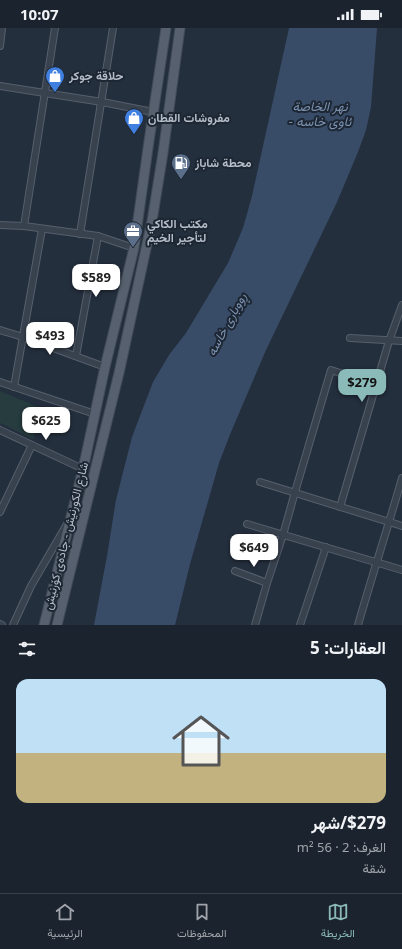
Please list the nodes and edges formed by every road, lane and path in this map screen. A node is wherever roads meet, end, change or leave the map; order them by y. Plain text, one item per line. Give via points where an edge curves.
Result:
1 (2, 28) edge
2 (55, 28) edge
3 (114, 28) edge
4 (166, 28) edge
5 (180, 28) edge
6 (0, 38) edge
7 (0, 46) edge
8 (0, 86) edge
9 (44, 93) junction
10 (102, 102) junction
11 (153, 112) junction
12 (146, 164) junction
13 (160, 167) junction
14 (142, 190) junction
15 (156, 192) junction
16 (0, 224) edge
17 (24, 226) junction
18 (42, 228) junction
19 (80, 234) junction
20 (98, 236) junction
21 (134, 248) junction
22 (402, 305) edge
23 (0, 330) edge
24 (23, 337) junction
25 (350, 338) dead end
26 (389, 340) junction
27 (402, 341) edge
28 (76, 356) junction
29 (105, 367) junction
30 (0, 382) edge
31 (376, 385) junction
32 (14, 387) junction
33 (95, 414) junction
34 (0, 430) edge
35 (32, 444) junction
36 (83, 469) junction
37 (402, 478) edge
38 (260, 482) dead end
39 (294, 492) junction
40 (340, 507) junction
41 (0, 512) edge
42 (72, 514) junction
43 (390, 522) junction
44 (247, 524) dead end
45 (402, 526) edge
46 (283, 535) junction
47 (326, 547) junction
48 (376, 562) junction
49 (402, 570) edge
50 (235, 571) dead end
51 (267, 583) junction
52 (13, 625) edge
53 (44, 625) edge
54 (57, 625) edge
55 (255, 625) edge
56 (300, 625) edge
57 (358, 625) edge

1 - 6 street
2 - 9 street
3 - 10 street
4 - 11 main road, شارع الكورنيش - جادەی کۆرنیش
5 - 13 main road, شارع الكورنيش - جادەی کۆرنیش
6 - 7 street
8 - 9 street
9 - 10 street
9 - 17 street
10 - 11 street
10 - 19 street
11 - 12 main road, شارع الكورنيش - جادەی کۆرنیش
12 - 13 main road
12 - 14 main road, شارع الكورنيش - جادەی کۆرنیش
13 - 15 main road, شارع الكورنيش - جادەی کۆرنیش
14 - 15 main road
14 - 21 main road, شارع الكورنيش - جادەی کۆرنیش
15 - 54 main road, شارع الكورنيش - جادەی کۆرنیش via 119,373
16 - 17 street
17 - 18 street
18 - 19 street
18 - 24 street
19 - 20 street
20 - 21 street
20 - 28 street
21 - 29 main road, شارع الكورنيش - جادەی کۆرنیش
22 - 26 street
23 - 24 street
24 - 28 street
24 - 32 street
25 - 26 street
26 - 27 street
26 - 31 street
28 - 29 street
29 - 33 main road, شارع الكورنيش - جادەی کۆرنیش
30 - 32 street
31 - 39 street via 331,370
31 - 40 street
32 - 33 street
33 - 36 main road, شارع الكورنيش - جادەی کۆرنیش
34 - 35 street
35 - 36 street
35 - 41 street
36 - 42 main road, شارع الكورنيش - جادەی کۆرنیش
37 - 43 street
38 - 39 street
39 - 40 street
39 - 46 street
40 - 43 street
42 - 52 street via 31,586
42 - 53 main road, شارع الكورنيش - جادەی کۆرنیش
43 - 45 street
43 - 48 street
44 - 46 street
46 - 47 street
46 - 51 street
47 - 48 street
47 - 56 street
48 - 49 street
48 - 57 street
50 - 51 street
51 - 55 street

